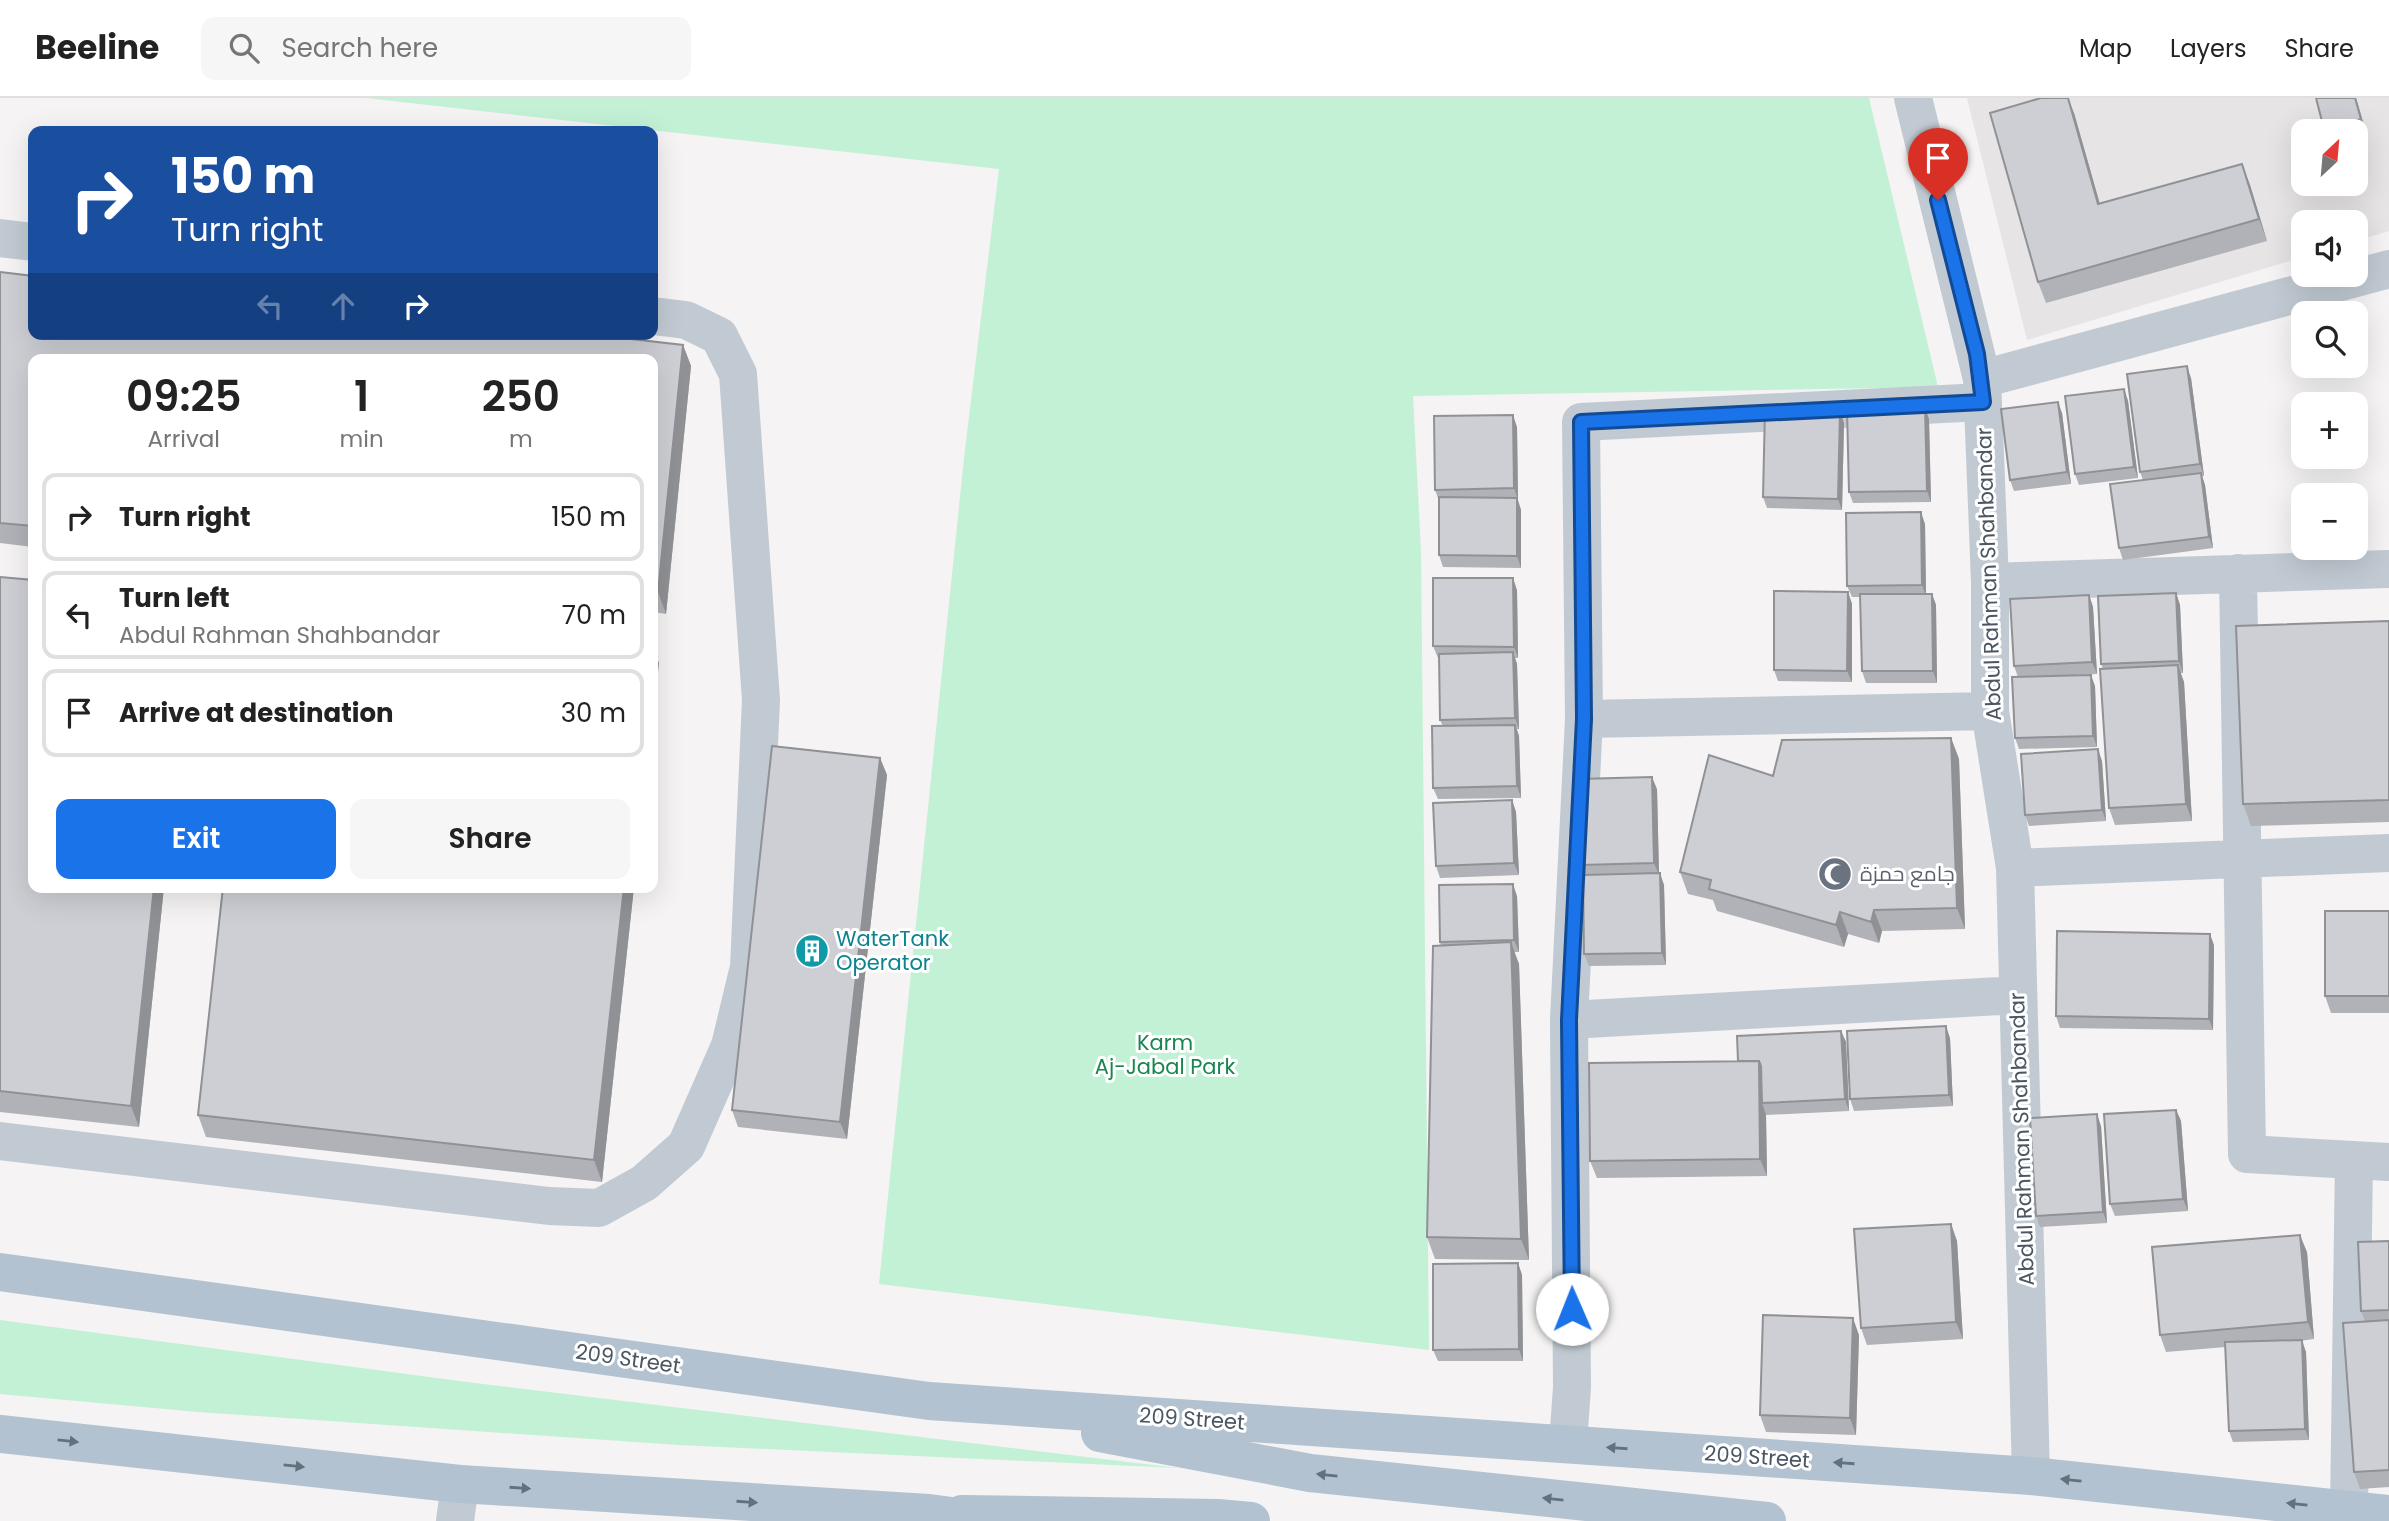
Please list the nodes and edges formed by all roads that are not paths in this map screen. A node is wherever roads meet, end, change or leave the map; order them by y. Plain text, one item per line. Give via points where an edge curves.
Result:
1 (1913, 98) edge
2 (0, 238) edge
3 (28, 241) edge
4 (2389, 269) edge
5 (658, 317) edge
6 (1983, 391) junction
7 (2389, 569) edge
8 (2238, 573) junction
9 (1990, 582) junction
10 (1990, 711) junction
11 (1584, 719) junction
12 (2389, 853) edge
13 (2242, 859) junction
14 (2015, 868) junction
15 (2018, 995) junction
16 (1569, 1020) junction
17 (0, 1141) edge
18 (2371, 1161) edge
19 (0, 1272) edge
20 (929, 1401) junction
21 (0, 1434) edge
22 (1567, 1444) junction
23 (2031, 1476) junction
24 (457, 1503) edge
25 (2349, 1509) junction
26 (929, 1513) junction
27 (2389, 1514) edge
28 (989, 1521) edge
29 (1251, 1521) edge
30 (1767, 1521) edge

1 - 6 street, Abdul Rahman Shahbandar
2 - 3 street
4 - 6 street
5 - 17 street via 686,320 719,336 738,374 761,700 749,967 730,1046 686,1146 644,1183 599,1208 549,1206
6 - 9 street, Abdul Rahman Shahbandar
6 - 11 street via 1581,422
7 - 8 street
8 - 9 street
8 - 13 street
9 - 10 street, Abdul Rahman Shahbandar
10 - 11 street
10 - 14 street, Abdul Rahman Shahbandar
11 - 16 street
12 - 13 street
13 - 14 street
13 - 18 street via 2247,1154
14 - 15 street, Abdul Rahman Shahbandar
15 - 16 street
15 - 23 street, Abdul Rahman Shahbandar
16 - 22 street via 1572,1387
18 - 25 street
19 - 20 main road, 209 Street
20 - 22 main road, 209 Street
30 -> 20 main road via 1310,1473
21 -> 24 main road
23 -> 22 main road, 209 Street
25 -> 23 main road, 209 Street
24 -> 26 main road
25 - 27 main road, 209 Street
26 - 28 main road
26 - 29 main road

